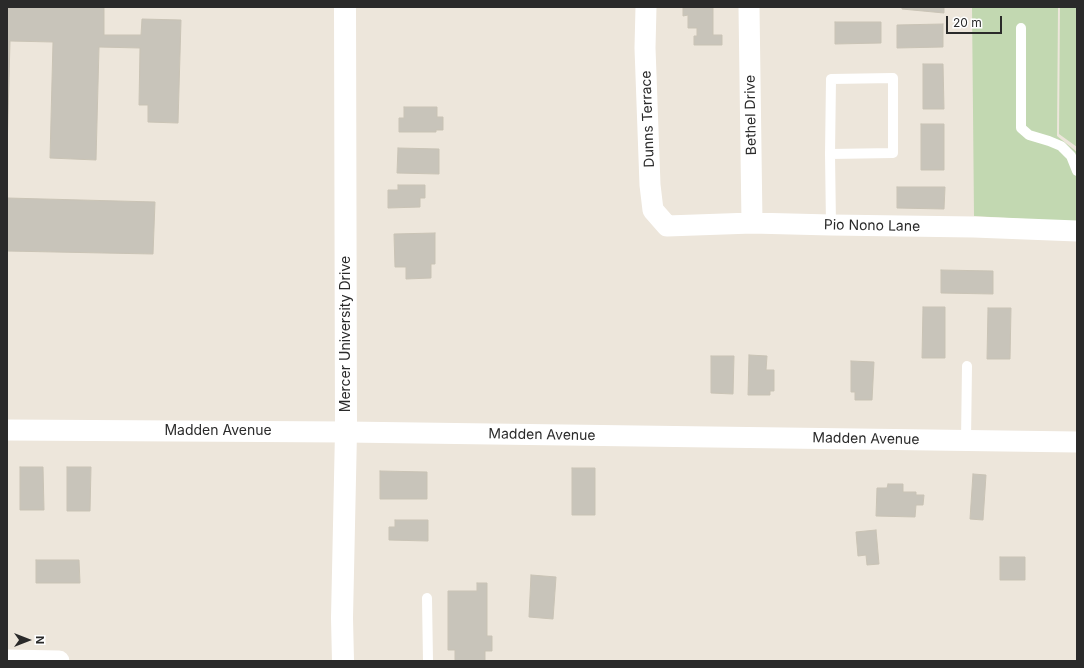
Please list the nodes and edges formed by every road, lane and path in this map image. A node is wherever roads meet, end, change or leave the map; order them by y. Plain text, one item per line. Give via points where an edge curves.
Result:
1 (345, 7) edge
2 (646, 7) edge
3 (749, 7) edge
4 (1021, 28) dead end
5 (830, 154) junction
6 (1077, 171) edge
7 (752, 223) junction
8 (831, 225) junction
9 (667, 226) joint
10 (1077, 231) edge
11 (967, 366) dead end
12 (7, 430) edge
13 (346, 432) junction
14 (966, 441) junction
15 (1077, 442) edge
16 (427, 598) dead end
17 (7, 660) edge
18 (58, 661) edge
19 (343, 661) edge
20 (428, 661) edge

1 - 13 main road, Mercer University Drive
2 - 9 street, Dunns Terrace via 650,185 653,210
3 - 7 street, Bethel Drive
4 - 6 lane via 1022,128 1029,135 1061,146 1071,156
5 - 5 lane via 831,79 893,78 893,153
5 - 8 lane
7 - 8 street, Pio Nono Lane
7 - 9 street, Pio Nono Lane
8 - 10 street, Pio Nono Lane
11 - 14 lane
12 - 13 street, Madden Avenue
13 - 14 street, Madden Avenue
13 - 19 main road, Mercer University Drive
14 - 15 street, Madden Avenue
16 - 20 lane
17 - 18 street

